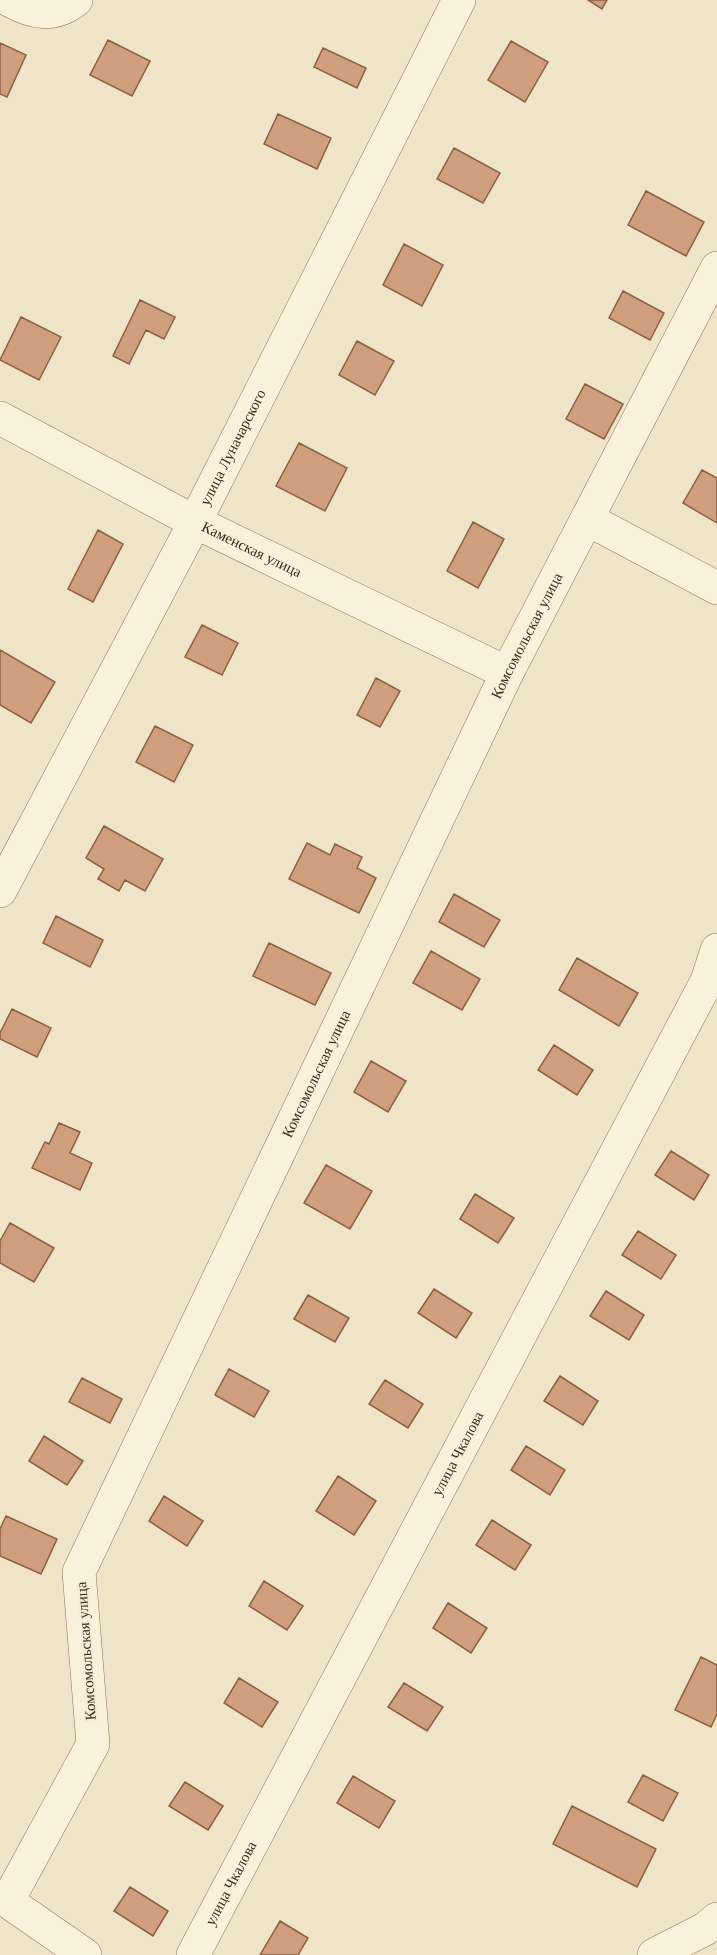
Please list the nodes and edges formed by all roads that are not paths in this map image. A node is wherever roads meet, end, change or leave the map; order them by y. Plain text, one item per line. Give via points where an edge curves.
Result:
1 (9, 0) edge
2 (76, 0) edge
3 (459, 0) edge
4 (717, 268) edge
5 (0, 418) edge
6 (587, 519) junction
7 (195, 522) junction
8 (717, 588) edge
9 (507, 673) junction
10 (0, 891) edge
11 (717, 950) edge
12 (4, 1898) edge
13 (717, 1919) edge
14 (85, 1955) edge
15 (193, 1955) edge
16 (654, 1955) edge

1 - 2 street via 46,13 64,10
3 - 7 street, улица Луначарского
4 - 6 street, Комсомольская улица
5 - 7 street, Каменская улица
6 - 8 street
6 - 9 street, Комсомольская улица
7 - 9 street, Каменская улица
7 - 10 street, улица Луначарского
9 - 12 street, Комсомольская улица via 80,1572 93,1744
11 - 15 street, улица Чкалова via 707,981
12 - 14 street
13 - 16 street

